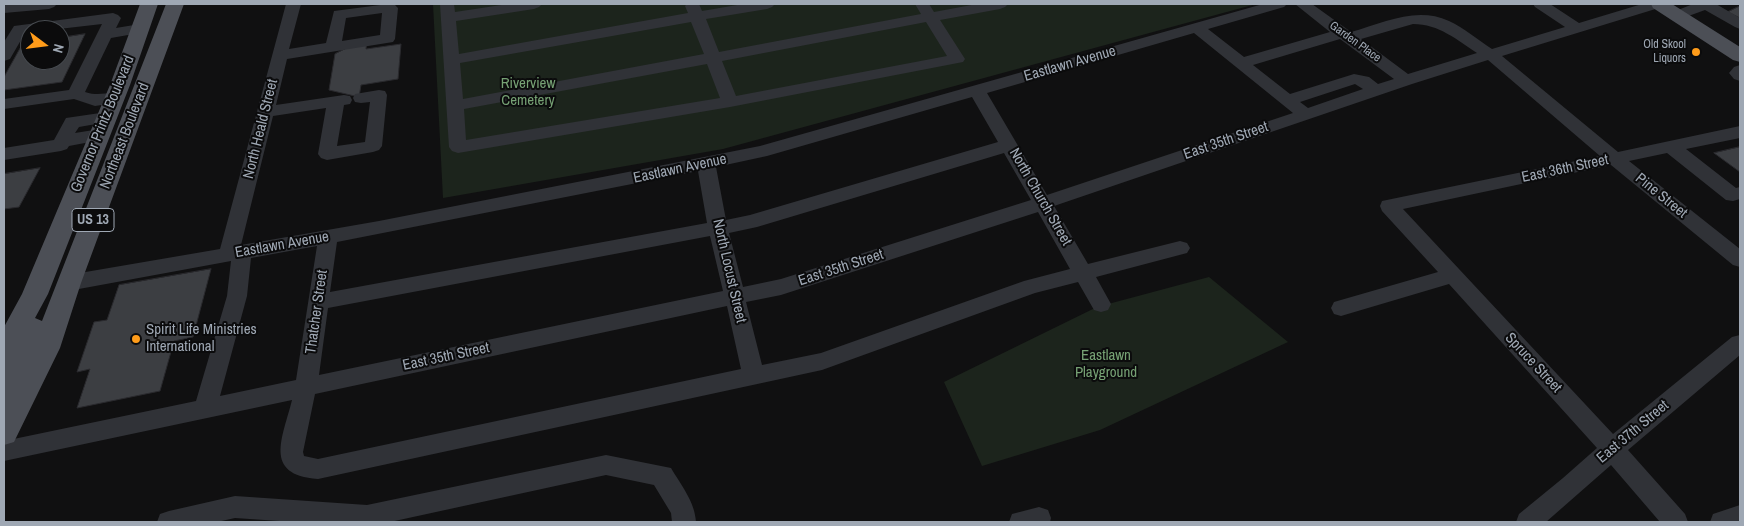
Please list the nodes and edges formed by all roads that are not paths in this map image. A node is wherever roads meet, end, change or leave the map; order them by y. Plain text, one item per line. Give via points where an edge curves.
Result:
1 (22, 4) edge
2 (50, 4) edge
3 (149, 4) edge
4 (175, 4) edge
5 (293, 4) edge
6 (534, 4) edge
7 (767, 4) edge
8 (1000, 4) edge
9 (1279, 4) edge
10 (1303, 4) edge
11 (1540, 4) edge
12 (1659, 4) edge
13 (1706, 4) edge
14 (5, 8) edge
15 (695, 10) edge
16 (926, 10) edge
17 (447, 11) edge
18 (1678, 15) junction
19 (40, 20) edge
20 (70, 23) edge
21 (1740, 24) edge
22 (1196, 27) junction
23 (1577, 28) junction
24 (140, 29) junction
25 (20, 30) edge
26 (105, 34) junction
27 (1346, 35) junction
28 (333, 47) dead end
29 (280, 55) junction
30 (1491, 55) junction
31 (4, 56) edge
32 (1740, 56) edge
33 (713, 58) junction
34 (451, 60) junction
35 (1242, 63) junction
36 (1740, 70) edge
37 (1740, 76) edge
38 (1406, 80) junction
39 (1376, 90) junction
40 (977, 91) junction
41 (75, 94) junction
42 (347, 100) dead end
43 (1288, 100) junction
44 (730, 102) junction
45 (4, 104) edge
46 (454, 106) junction
47 (265, 112) junction
48 (1305, 114) junction
49 (107, 116) junction
50 (1740, 132) edge
51 (1009, 145) junction
52 (1671, 147) junction
53 (4, 154) edge
54 (1615, 159) junction
55 (706, 164) junction
56 (1740, 193) edge
57 (1044, 203) junction
58 (1389, 206) joint
59 (718, 228) junction
60 (328, 237) junction
61 (1180, 248) dead end
62 (236, 253) junction
63 (1740, 260) edge
64 (1083, 272) junction
65 (1452, 276) junction
66 (68, 283) junction
67 (35, 294) junction
68 (736, 297) junction
69 (319, 302) junction
70 (1101, 304) dead end
71 (1340, 308) dead end
72 (1740, 343) edge
73 (4, 352) edge
74 (754, 377) junction
75 (306, 386) junction
76 (4, 391) edge
77 (205, 408) junction
78 (4, 433) edge
79 (1612, 449) junction
80 (4, 451) edge
81 (1740, 516) edge
82 (169, 522) edge
83 (684, 522) edge
84 (1528, 522) edge
85 (1676, 522) edge
86 (1722, 522) edge

1 - 14 street
2 - 14 street
2 - 19 street
3 - 24 main road, Governor Printz Boulevard / US 13
4 - 66 main road, Northeast Boulevard / US 13
5 - 29 street, North Heald Street
6 - 17 street
7 - 15 street
8 - 16 street
9 - 22 street, Eastlawn Avenue
10 - 27 street, Garden Place
11 - 23 street
12 - 18 main road
12 - 23 street, East 35th Street
13 - 18 street
13 - 21 street
15 - 33 street
15 - 34 street
16 - 33 street
16 - 44 street via 957,58
17 - 34 street
18 - 32 main road
20 - 26 street via 113,18
22 - 35 street
22 - 40 street, Eastlawn Avenue
23 - 30 street, East 35th Street
24 - 26 street
24 - 49 main road, Governor Printz Boulevard / US 13
25 - 31 street
26 - 41 street
27 - 30 street, Pine Street via 1412,19 1428,19 1446,25
27 - 35 street, Pine Street
27 - 38 street, Garden Place
28 - 29 street
29 - 47 street, North Heald Street
30 - 38 street, East 35th Street
30 - 54 street, Pine Street
33 - 44 street
33 - 46 street
34 - 46 street
35 - 43 street
36 - 37 street via 1737,73
38 - 39 street, East 35th Street
39 - 43 street via 1354,79
39 - 48 street, East 35th Street
40 - 51 street, North Church Street
40 - 55 street, Eastlawn Avenue via 761,152
41 - 45 street
41 - 49 street via 95,100
42 - 47 street
43 - 48 street
44 - 46 street via 458,147
47 - 62 street, North Heald Street
48 - 57 street, East 35th Street
49 - 53 street via 61,145
49 - 67 main road, Governor Printz Boulevard / US 13
50 - 52 street, East 36th Street
51 - 57 street, North Church Street
51 - 59 street via 764,219
52 - 54 street, East 36th Street
52 - 56 street via 1733,195
54 - 58 street, East 36th Street
54 - 63 street, Pine Street
55 - 59 street, North Locust Street
55 - 60 street, Eastlawn Avenue
57 - 64 street, North Church Street
57 - 68 street, East 35th Street via 809,279
58 - 65 street, Spruce Street
59 - 68 street, North Locust Street
59 - 69 street
60 - 62 street, Eastlawn Avenue
60 - 69 street, Thatcher Street
61 - 64 street
62 - 66 street, Eastlawn Avenue
62 - 77 street, North Heald Street via 237,296
64 - 70 street, North Church Street
64 - 74 street via 1032,286 822,362
65 - 71 street
65 - 79 street, Spruce Street
66 - 78 main road, Northeast Boulevard / US 13 via 46,348
67 - 73 main road, Governor Printz Boulevard / US 13
67 - 76 main road via 29,340
68 - 74 street, North Locust Street
68 - 75 street, East 35th Street
69 - 75 street, Thatcher Street
72 - 79 street, East 37th Street
74 - 75 street, Thatcher Street via 318,469 304,468 294,462 292,452
75 - 77 street, East 35th Street
77 - 80 street, East 35th Street
79 - 84 street, East 37th Street
79 - 85 street, Spruce Street
81 - 86 street
82 - 83 street via 235,507 367,516 606,465 662,476 683,511

